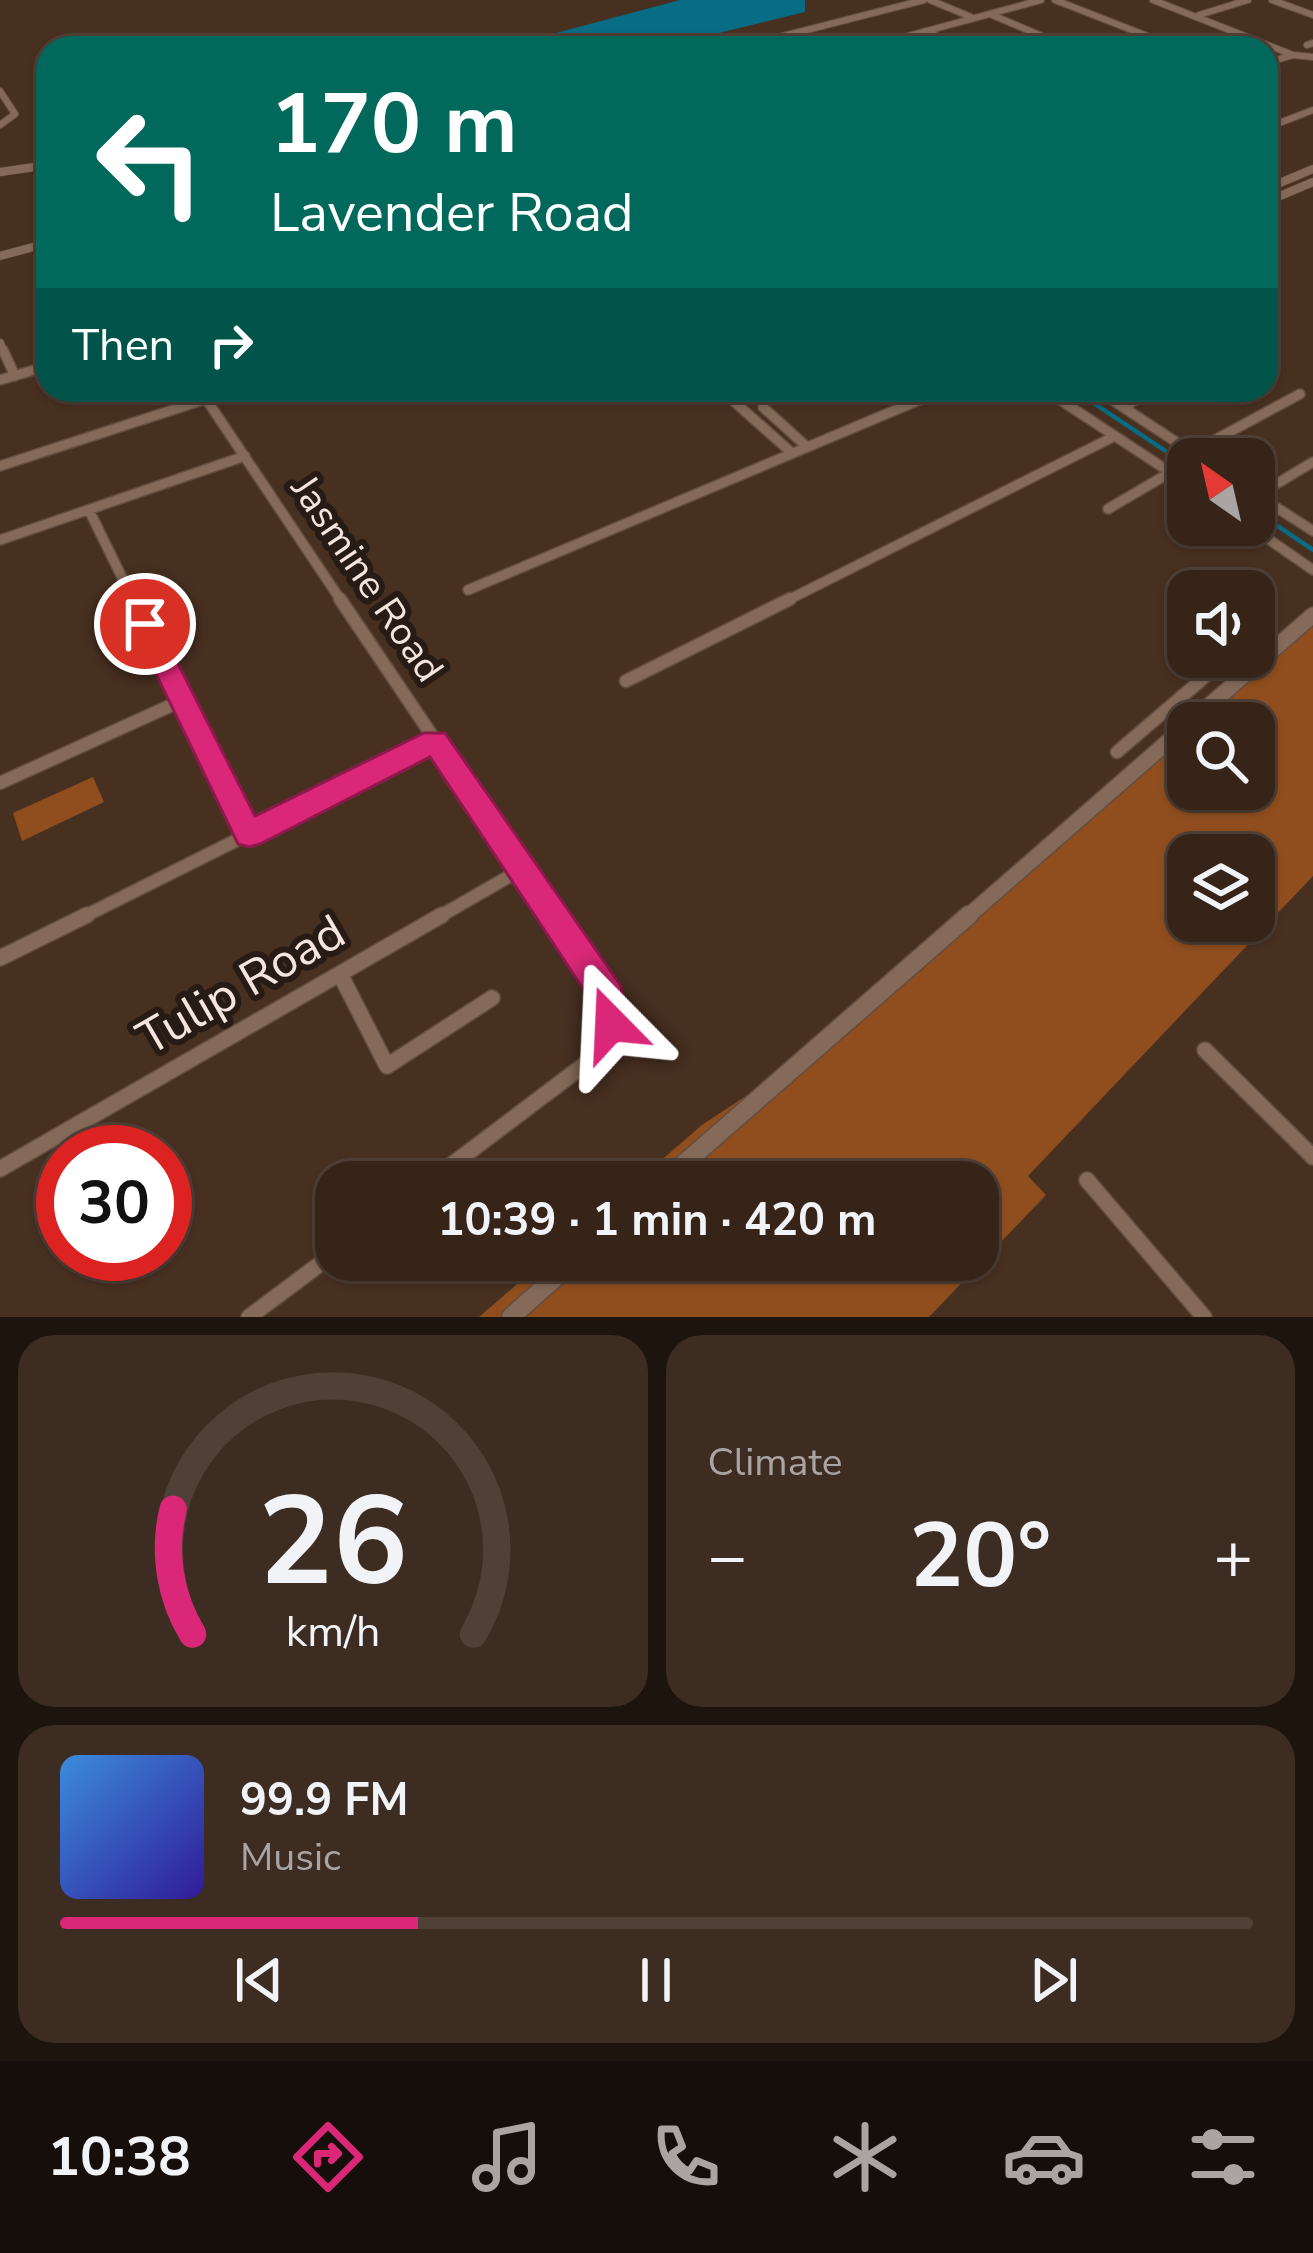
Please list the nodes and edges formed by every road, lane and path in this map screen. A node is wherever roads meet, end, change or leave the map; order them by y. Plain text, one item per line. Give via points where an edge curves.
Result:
1 (927, 0) edge
2 (1041, 0) edge
3 (1055, 0) edge
4 (1153, 0) edge
5 (1248, 0) edge
6 (1272, 0) edge
7 (990, 14) junction
8 (1196, 16) junction
9 (1313, 16) edge
10 (973, 18) junction
11 (926, 31) junction
12 (784, 36) edge
13 (908, 36) edge
14 (937, 36) edge
15 (1042, 36) edge
16 (1147, 36) edge
17 (1246, 36) edge
18 (1278, 49) edge
19 (1293, 55) junction
20 (1313, 57) edge
21 (1278, 59) edge
22 (0, 91) edge
23 (1313, 110) edge
24 (1278, 123) edge
25 (0, 125) edge
26 (36, 167) edge
27 (1313, 170) edge
28 (0, 172) edge
29 (1313, 182) edge
30 (1278, 184) edge
31 (1280, 196) dead end
32 (36, 246) edge
33 (0, 256) edge
34 (0, 343) edge
35 (36, 370) edge
36 (15, 376) junction
37 (0, 380) edge
38 (1300, 394) dead end
39 (180, 402) edge
40 (208, 402) edge
41 (734, 402) edge
42 (764, 402) edge
43 (914, 402) edge
44 (1062, 402) edge
45 (1115, 402) edge
46 (1132, 402) edge
47 (1129, 411) junction
48 (1113, 437) junction
49 (1170, 438) edge
50 (1218, 438) edge
51 (807, 447) junction
52 (792, 454) junction
53 (245, 456) junction
54 (1313, 462) edge
55 (0, 466) edge
56 (1167, 470) edge
57 (1167, 474) edge
58 (1275, 485) edge
59 (1275, 506) edge
60 (1108, 509) dead end
61 (89, 510) junction
62 (1313, 531) edge
63 (0, 540) edge
64 (1275, 544) edge
65 (1313, 570) edge
66 (468, 590) dead end
67 (1313, 615) edge
68 (1275, 647) edge
69 (1204, 678) edge
70 (1239, 678) edge
71 (626, 681) dead end
72 (183, 700) junction
73 (435, 741) junction
74 (1117, 752) dead end
75 (1, 780) edge
76 (249, 834) junction
77 (522, 869) junction
78 (0, 958) edge
79 (340, 974) junction
80 (492, 998) dead end
81 (1205, 1050) dead end
82 (1313, 1157) edge
83 (457, 1161) edge
84 (687, 1161) edge
85 (0, 1168) edge
86 (1087, 1180) dead end
87 (315, 1268) edge
88 (551, 1281) edge
89 (249, 1317) edge
90 (511, 1317) edge
91 (1204, 1317) edge

1 - 10 street
1 - 12 street
2 - 7 street
3 - 16 street
4 - 8 street
5 - 8 street
6 - 9 street
7 - 10 street
7 - 15 street
8 - 17 street
10 - 11 street
11 - 13 street
11 - 14 street
18 - 19 street
19 - 20 street
19 - 21 street
22 - 25 street via 16,114
23 - 24 street
26 - 28 street
27 - 30 street
29 - 31 street
32 - 33 street
34 - 36 street
35 - 36 street
36 - 37 street
38 - 50 street
39 - 55 street
40 - 53 street, Jasmine Road
41 - 52 street
42 - 51 street
43 - 51 street
44 - 48 street
45 - 47 street
46 - 47 street
47 - 49 street
48 - 56 street
48 - 71 street
51 - 52 street
52 - 66 street
53 - 61 street
53 - 73 street, Jasmine Road
54 - 58 street
57 - 60 street
59 - 62 street
61 - 63 street
61 - 72 street
64 - 65 street
67 - 68 street
69 - 74 street
70 - 84 street
72 - 75 street
72 - 76 street
73 - 76 street
73 - 77 street, Jasmine Road
76 - 78 street
77 - 79 street, Tulip Road
77 - 83 street, Jasmine Road via 609,998 611,1024 592,1059
79 - 80 street via 387,1066
79 - 85 street, Tulip Road
81 - 82 street
86 - 91 street
87 - 89 street
88 - 90 street

